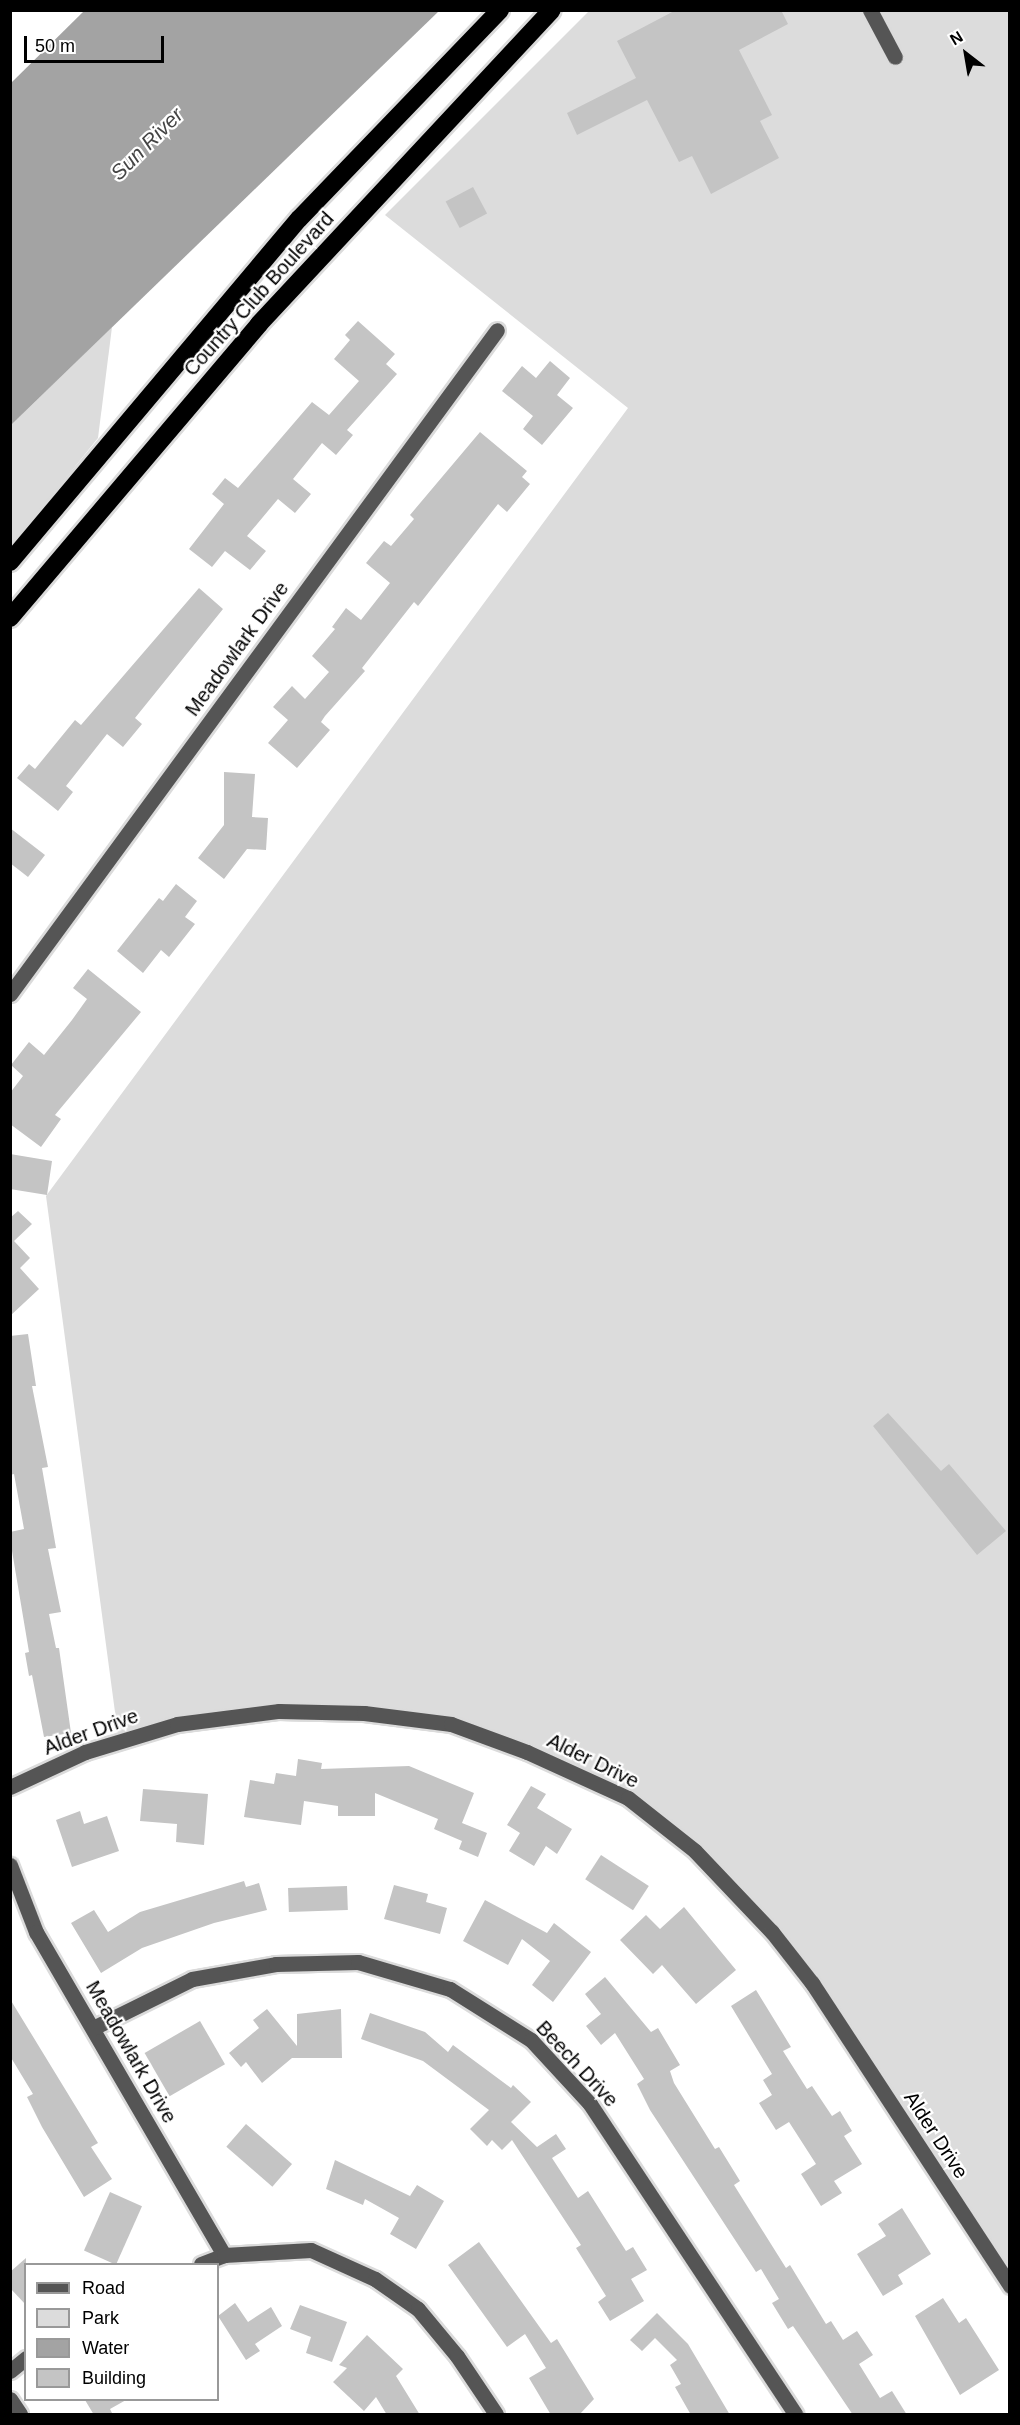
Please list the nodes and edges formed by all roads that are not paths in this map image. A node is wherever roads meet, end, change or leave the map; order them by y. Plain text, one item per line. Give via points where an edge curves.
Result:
1 (500, 10) edge
2 (552, 10) edge
3 (870, 10) edge
4 (895, 57) dead end
5 (498, 330) dead end
6 (10, 562) edge
7 (10, 618) edge
8 (10, 994) edge
9 (10, 1787) edge
10 (10, 1865) edge
11 (93, 2028) junction
12 (224, 2255) junction
13 (206, 2263) edge
14 (1010, 2286) edge
15 (24, 2360) edge
16 (10, 2371) edge
17 (10, 2399) edge
18 (20, 2415) edge
19 (496, 2415) edge
20 (795, 2415) edge

1 - 6 highway, Country Club Boulevard via 299,219
2 - 7 highway, Country Club Boulevard via 259,324
3 - 4 street
5 - 8 street, Meadowlark Drive
9 - 14 street, Alder Drive via 85,1752 177,1724 279,1711 342,1712 451,1724 628,1798 695,1851 772,1932 812,1983
10 - 11 street, Meadowlark Drive via 36,1932
11 - 12 street, Meadowlark Drive
11 - 20 street, Beech Drive via 192,1979 276,1964 358,1962 450,1989 531,2040 590,2104
12 - 13 street
12 - 19 street via 311,2250 375,2279 418,2309 457,2356
15 - 16 street
17 - 18 street

